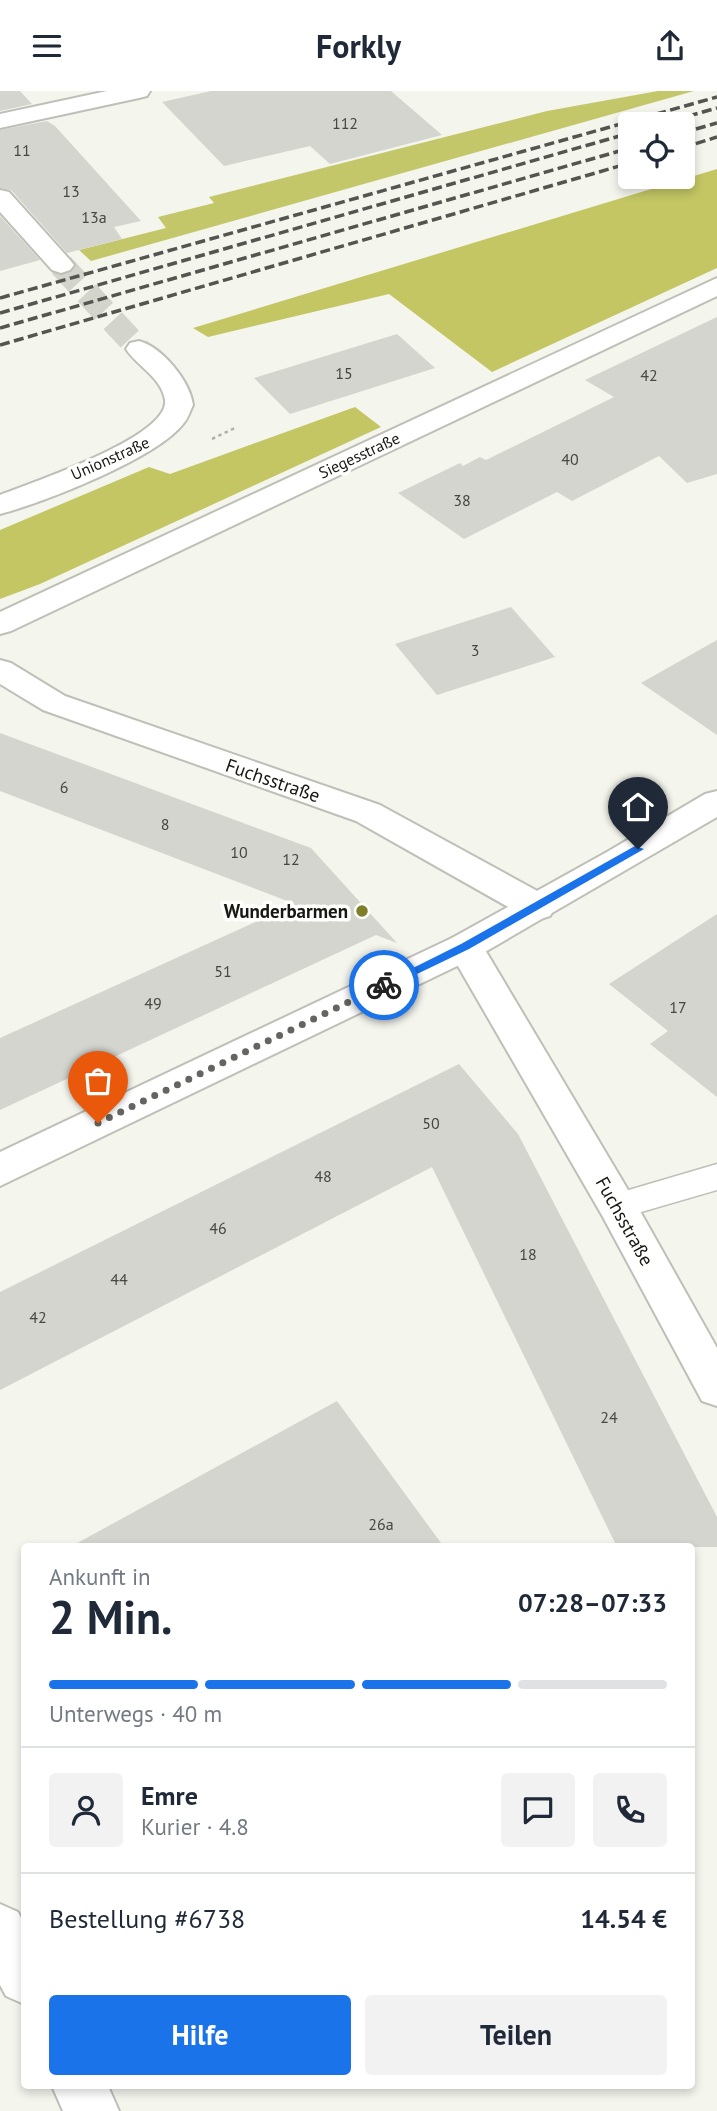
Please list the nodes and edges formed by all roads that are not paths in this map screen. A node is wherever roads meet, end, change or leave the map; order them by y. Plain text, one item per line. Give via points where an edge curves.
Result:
1 (139, 91) edge
2 (0, 121) edge
3 (0, 197) edge
4 (61, 265) tunnel mouth
5 (717, 286) edge
6 (139, 349) tunnel mouth
7 (0, 505) edge
8 (0, 624) edge
9 (0, 670) edge
10 (717, 802) edge
11 (537, 907) junction
12 (465, 947) junction
13 (0, 1170) edge
14 (717, 1177) edge
15 (617, 1206) junction
16 (717, 1388) edge
17 (0, 1930) edge
18 (21, 1972) edge
19 (81, 2089) edge
20 (92, 2111) edge

1 - 2 street
3 - 4 street
5 - 8 street, Siegesstraße
6 - 7 street, Unionstraße via 172,385 179,405 173,422 139,448
9 - 11 street, Fuchsstraße via 54,703 368,813
10 - 11 street
11 - 12 street
12 - 13 street
12 - 15 street, Fuchsstraße
14 - 15 lane
15 - 16 street, Fuchsstraße
17 - 18 street
19 - 20 street

